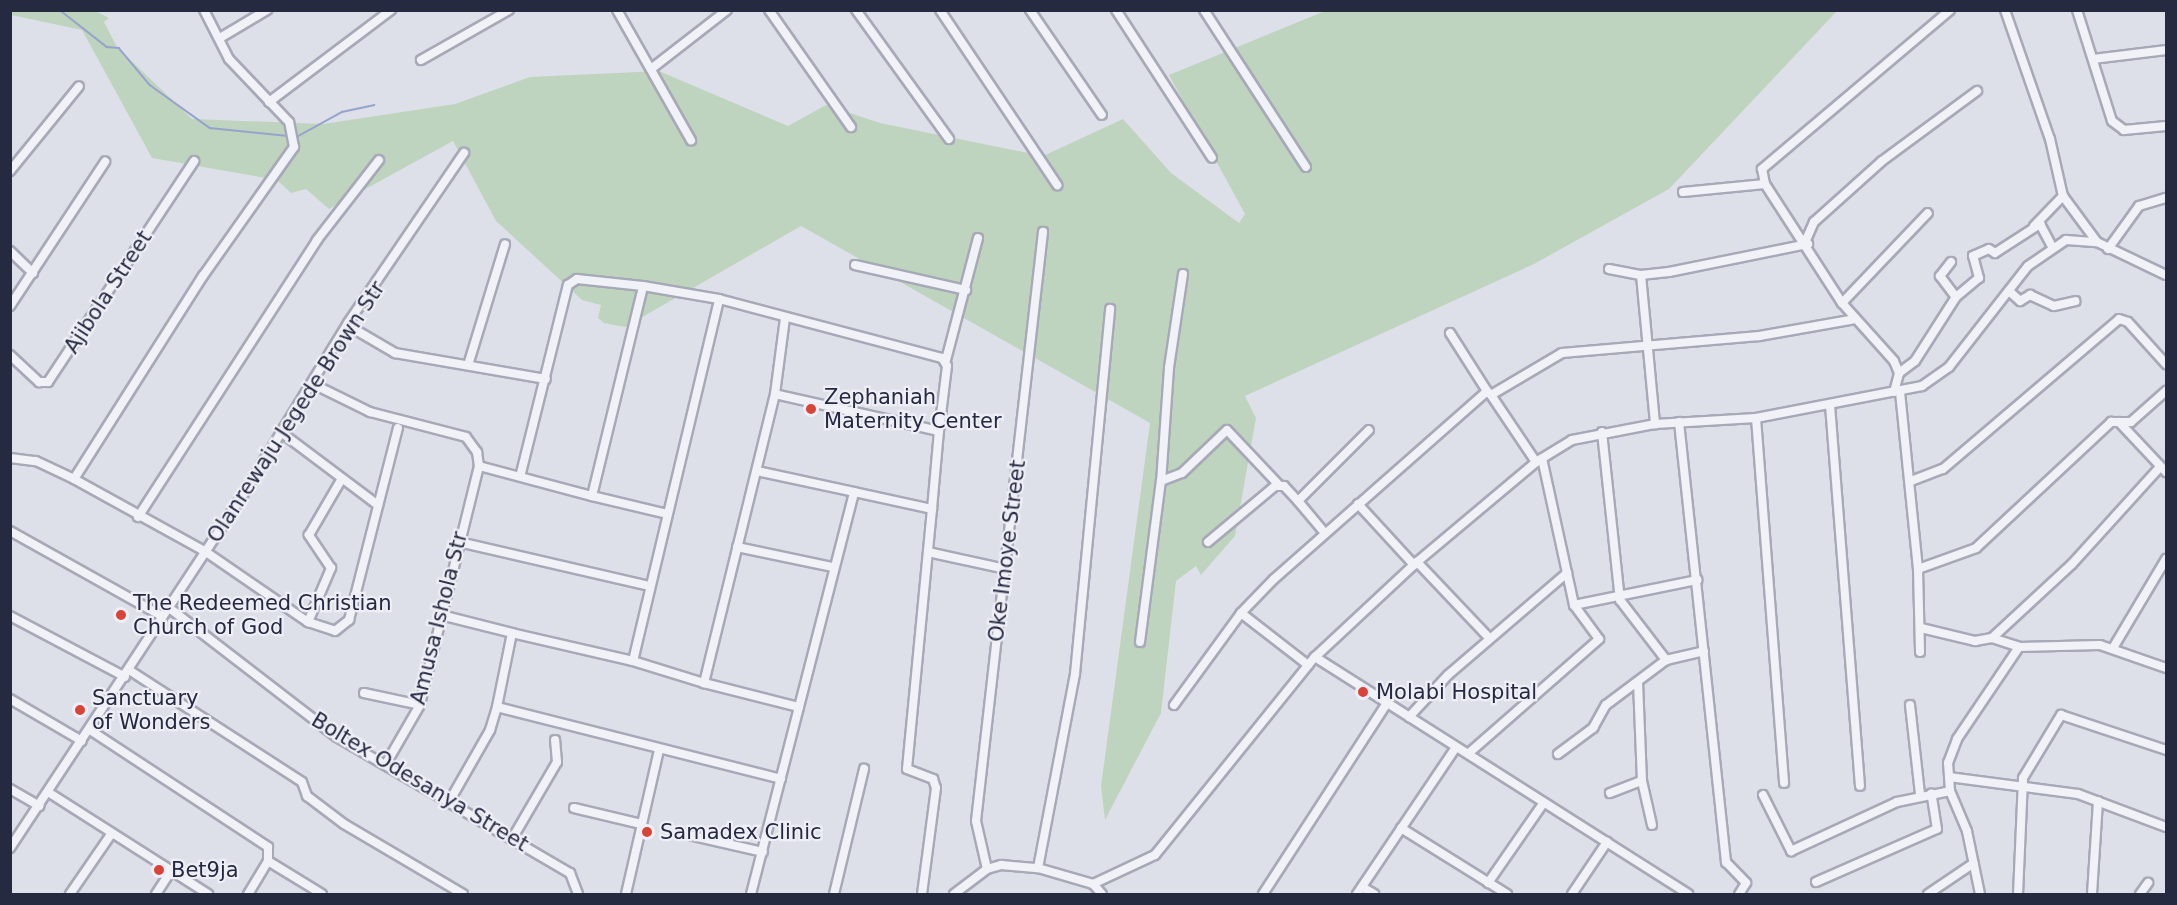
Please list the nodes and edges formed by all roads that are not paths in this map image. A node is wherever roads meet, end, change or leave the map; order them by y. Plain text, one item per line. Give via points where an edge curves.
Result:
1 (204, 10) edge
2 (267, 10) edge
3 (391, 10) edge
4 (509, 10) edge
5 (617, 10) edge
6 (727, 10) edge
7 (769, 10) edge
8 (856, 10) edge
9 (940, 10) edge
10 (1030, 10) edge
11 (1116, 10) edge
12 (1950, 10) edge
13 (2005, 10) edge
14 (2078, 10) edge
15 (1205, 11) edge
16 (220, 38) junction
17 (2166, 50) edge
18 (2093, 59) junction
19 (421, 60) dead end
20 (651, 69) junction
21 (79, 86) dead end
22 (1977, 91) dead end
23 (268, 102) junction
24 (1102, 116) dead end
25 (2166, 126) edge
26 (851, 127) dead end
27 (949, 139) dead end
28 (691, 140) dead end
29 (464, 153) dead end
30 (1212, 158) dead end
31 (379, 160) dead end
32 (194, 161) dead end
33 (105, 162) dead end
34 (1306, 167) dead end
35 (10, 171) edge
36 (1765, 184) junction
37 (1058, 185) dead end
38 (1683, 192) dead end
39 (2063, 196) junction
40 (2166, 198) edge
41 (1928, 213) dead end
42 (2034, 226) junction
43 (1043, 232) dead end
44 (978, 238) dead end
45 (1807, 242) junction
46 (2097, 242) junction
47 (505, 244) dead end
48 (2052, 247) junction
49 (2108, 249) junction
50 (10, 251) edge
51 (1951, 261) dead end
52 (855, 265) dead end
53 (1609, 269) dead end
54 (33, 273) junction
55 (1183, 274) dead end
56 (1641, 275) junction
57 (2166, 276) edge
58 (643, 286) junction
59 (966, 290) junction
60 (2009, 291) junction
61 (1956, 297) junction
62 (719, 299) junction
63 (2075, 302) dead end
64 (1842, 303) junction
65 (10, 306) edge
66 (1110, 309) dead end
67 (785, 318) junction
68 (1855, 319) junction
69 (354, 329) dead end
70 (1450, 333) dead end
71 (1650, 342) junction
72 (10, 355) edge
73 (946, 360) junction
74 (469, 362) junction
75 (2166, 364) edge
76 (1899, 373) junction
77 (546, 379) junction
78 (313, 384) junction
79 (2166, 390) edge
80 (1897, 392) junction
81 (1489, 393) junction
82 (775, 394) junction
83 (1830, 405) junction
84 (1756, 418) junction
85 (1679, 422) junction
86 (2119, 422) junction
87 (1655, 424) junction
88 (398, 428) dead end
89 (1369, 430) dead end
90 (939, 431) junction
91 (1602, 432) junction
92 (282, 434) junction
93 (10, 458) edge
94 (1539, 460) junction
95 (479, 466) junction
96 (2163, 470) edge
97 (757, 471) junction
98 (521, 474) junction
99 (74, 479) junction
100 (341, 480) junction
101 (1161, 481) junction
102 (1911, 481) junction
103 (1279, 485) junction
104 (854, 492) junction
105 (592, 496) junction
106 (1298, 501) junction
107 (1358, 504) junction
108 (378, 505) junction
109 (932, 509) junction
110 (667, 514) junction
111 (138, 517) junction
112 (10, 531) edge
113 (1324, 532) junction
114 (459, 542) junction
115 (1208, 542) dead end
116 (737, 547) junction
117 (206, 552) junction
118 (928, 552) junction
119 (2166, 559) edge
120 (1415, 564) junction
121 (833, 567) junction
122 (1005, 569) junction
123 (1918, 569) junction
124 (1567, 573) junction
125 (1697, 580) junction
126 (650, 586) junction
127 (1619, 593) junction
128 (1574, 605) junction
129 (168, 607) junction
130 (1241, 613) junction
131 (441, 615) junction
132 (10, 616) edge
133 (162, 616) junction
134 (308, 622) junction
135 (1922, 628) junction
136 (512, 633) junction
137 (1490, 638) junction
138 (1992, 638) junction
139 (1140, 642) dead end
140 (2019, 647) junction
141 (2113, 648) junction
142 (1704, 651) junction
143 (1920, 652) dead end
144 (1316, 657) junction
145 (1666, 660) junction
146 (633, 661) junction
147 (1308, 665) junction
148 (2166, 669) edge
149 (127, 674) junction
150 (1638, 682) junction
151 (704, 683) junction
152 (364, 693) dead end
153 (10, 699) edge
154 (1387, 703) junction
155 (420, 705) junction
156 (1174, 705) dead end
157 (1910, 705) dead end
158 (497, 707) junction
159 (799, 707) junction
160 (1409, 717) junction
161 (90, 730) junction
162 (555, 740) dead end
163 (82, 741) junction
164 (1456, 747) junction
165 (659, 750) junction
166 (2166, 750) edge
167 (1469, 753) junction
168 (1558, 754) dead end
169 (386, 764) junction
170 (864, 769) dead end
171 (1948, 777) junction
172 (781, 779) junction
173 (1642, 781) junction
174 (1784, 783) dead end
175 (1860, 786) dead end
176 (2023, 786) junction
177 (10, 789) edge
178 (1950, 791) junction
179 (48, 792) junction
180 (1610, 793) dead end
181 (1920, 794) junction
182 (1931, 794) junction
183 (1763, 795) dead end
184 (2098, 801) junction
185 (449, 802) junction
186 (1544, 802) junction
187 (39, 806) junction
188 (574, 808) dead end
189 (641, 824) junction
190 (1652, 825) dead end
191 (2166, 827) edge
192 (1401, 828) junction
193 (112, 833) junction
194 (680, 833) dead end
195 (512, 839) junction
196 (1607, 842) junction
197 (10, 848) edge
198 (763, 852) junction
199 (268, 861) junction
200 (1974, 863) junction
201 (1038, 868) junction
202 (987, 869) junction
203 (171, 871) junction
204 (1816, 882) dead end
205 (1488, 883) junction
206 (2148, 883) dead end
207 (1093, 884) junction
208 (1674, 886) junction
209 (1359, 891) edge
210 (70, 894) edge
211 (156, 894) edge
212 (208, 894) edge
213 (248, 894) edge
214 (322, 894) edge
215 (463, 894) edge
216 (578, 894) edge
217 (626, 894) edge
218 (751, 894) edge
219 (834, 894) edge
220 (922, 894) edge
221 (954, 894) edge
222 (1102, 894) edge
223 (1263, 894) edge
224 (1374, 894) edge
225 (1507, 894) edge
226 (1572, 894) edge
227 (1669, 894) edge
228 (1688, 894) edge
229 (1739, 894) edge
230 (1928, 894) edge
231 (1980, 894) edge
232 (2018, 894) edge
233 (2092, 894) edge
234 (2140, 894) edge

1 - 16 street
2 - 16 street
3 - 23 street
4 - 19 street
5 - 20 street
6 - 20 street
7 - 26 street
8 - 27 street
9 - 37 street
10 - 24 street
11 - 30 street
12 - 36 street via 1762,169
13 - 39 street via 2050,139
14 - 18 street
15 - 34 street
16 - 23 street via 229,59
17 - 18 street
18 - 25 street via 2117,128
20 - 28 street
21 - 35 street
22 - 45 street via 1882,161 1814,222
23 - 99 street via 289,122 293,151 203,276
29 - 78 street, Olanrewaju Jegede Brown Str via 348,323
31 - 111 street via 317,240
32 - 72 street, Ajibola Street via 48,382 39,382
33 - 54 street
36 - 38 street
36 - 45 street
39 - 42 street
39 - 46 street
40 - 49 street via 2139,206
41 - 64 street
42 - 48 street via 2045,226
42 - 61 street via 1995,253 1989,249 1974,256 1979,278
43 - 122 street, Oke Imoye Street
44 - 59 street
45 - 56 street
45 - 64 street
46 - 48 street via 2078,238
46 - 49 street
47 - 74 street
48 - 60 street
49 - 57 street
50 - 54 street
51 - 61 street via 1940,276
52 - 59 street
53 - 56 street
54 - 65 street
55 - 101 street via 1168,368
56 - 71 street
58 - 62 street
58 - 77 street via 572,281
58 - 105 street
59 - 73 street
60 - 63 street via 2020,301 2030,296 2054,306
60 - 80 street via 1937,378
61 - 76 street via 1915,361
62 - 67 street
62 - 110 street
64 - 68 street
66 - 201 street via 1076,674
67 - 73 street
67 - 82 street
68 - 71 street via 1758,336
68 - 76 street
69 - 74 street via 395,353
70 - 81 street
71 - 81 street via 1562,353
71 - 87 street
73 - 90 street
74 - 77 street
75 - 102 street via 2128,322 2119,319 1943,469
76 - 80 street
77 - 98 street
78 - 92 street, Olanrewaju Jegede Brown Str
78 - 95 street via 370,412 466,437 476,444
79 - 86 street via 2138,418
80 - 83 street
80 - 102 street
81 - 94 street
81 - 107 street
82 - 90 street
82 - 97 street
83 - 84 street
83 - 175 street
84 - 85 street
84 - 174 street
85 - 87 street
85 - 125 street
86 - 96 street
86 - 123 street via 2111,422 1976,548
87 - 91 street
88 - 108 street
89 - 106 street
90 - 109 street
91 - 94 street
91 - 127 street
92 - 100 street
92 - 117 street, Olanrewaju Jegede Brown Str
93 - 99 street via 36,461
94 - 120 street
94 - 124 street
95 - 98 street
95 - 114 street, Amusa Ishola Str
96 - 138 street via 2072,564
97 - 104 street
97 - 116 street
98 - 105 street
99 - 111 street
100 - 108 street
100 - 134 street via 309,535 331,568
101 - 103 street via 1182,473 1227,430
101 - 139 street
102 - 123 street
103 - 106 street
103 - 115 street
104 - 109 street
104 - 121 street
105 - 110 street
106 - 113 street
107 - 113 street
107 - 120 street
108 - 134 street via 349,620 335,631
109 - 118 street
110 - 126 street
111 - 117 street
112 - 133 street
113 - 130 street
114 - 126 street
114 - 131 street, Amusa Ishola Str
116 - 121 street
116 - 151 street
117 - 129 street, Olanrewaju Jegede Brown Str
117 - 134 street
118 - 122 street
118 - 220 street via 907,769 933,779 936,789
119 - 141 street
120 - 137 street
120 - 144 street
121 - 159 street
122 - 202 street, Oke Imoye Street via 975,821
123 - 135 street
124 - 128 street
124 - 137 street
125 - 127 street
125 - 142 street
126 - 146 street
127 - 128 street
127 - 145 street
128 - 167 street via 1597,642
129 - 133 street, Olanrewaju Jegede Brown Str
129 - 169 street, Boltex Odesanya Street via 337,737
130 - 147 street
130 - 156 street
131 - 136 street
131 - 155 street, Amusa Ishola Str
132 - 149 street
133 - 149 street, Olanrewaju Jegede Brown Str
135 - 138 street via 1975,640
135 - 143 street
136 - 146 street
136 - 158 street
137 - 160 street
138 - 140 street
140 - 141 street
140 - 171 street via 1957,739
141 - 148 street
142 - 145 street
142 - 229 street via 1726,862 1746,883
144 - 147 street
144 - 154 street
145 - 150 street
146 - 151 street
147 - 207 street via 1172,840 1139,867
149 - 161 street, Olanrewaju Jegede Brown Str
149 - 215 street via 302,782 308,796
150 - 168 street
150 - 173 street
151 - 159 street
152 - 155 street
153 - 163 street
154 - 160 street
154 - 223 street
155 - 169 street, Amusa Ishola Str
157 - 181 street
158 - 165 street
158 - 185 street via 490,730
159 - 172 street
160 - 164 street
161 - 163 street, Olanrewaju Jegede Brown Str
161 - 199 street via 268,847
162 - 195 street via 557,762
163 - 179 street, Olanrewaju Jegede Brown Str
164 - 167 street
164 - 192 street
165 - 172 street
165 - 189 street
166 - 176 street via 2061,716 2031,758
167 - 186 street
169 - 185 street, Boltex Odesanya Street
170 - 219 street
171 - 176 street
171 - 178 street
172 - 198 street
173 - 180 street
173 - 190 street
176 - 184 street
176 - 232 street
177 - 187 street
178 - 182 street
178 - 200 street
179 - 187 street, Olanrewaju Jegede Brown Str
179 - 193 street
181 - 182 street
181 - 183 street via 1791,851
182 - 204 street via 1937,830
184 - 191 street
184 - 233 street
185 - 195 street, Boltex Odesanya Street
186 - 196 street
186 - 205 street
187 - 197 street, Olanrewaju Jegede Brown Str
188 - 189 street
189 - 217 street
192 - 205 street
192 - 209 street
193 - 203 street
193 - 210 street
194 - 198 street
195 - 216 street, Boltex Odesanya Street via 570,873
196 - 208 street
196 - 226 street
198 - 218 street
199 - 213 street
199 - 214 street
200 - 230 street
200 - 231 street
201 - 202 street
201 - 207 street
202 - 221 street
203 - 211 street
203 - 212 street
205 - 225 street
206 - 234 street
207 - 222 street
208 - 227 street
208 - 228 street
209 - 224 street

